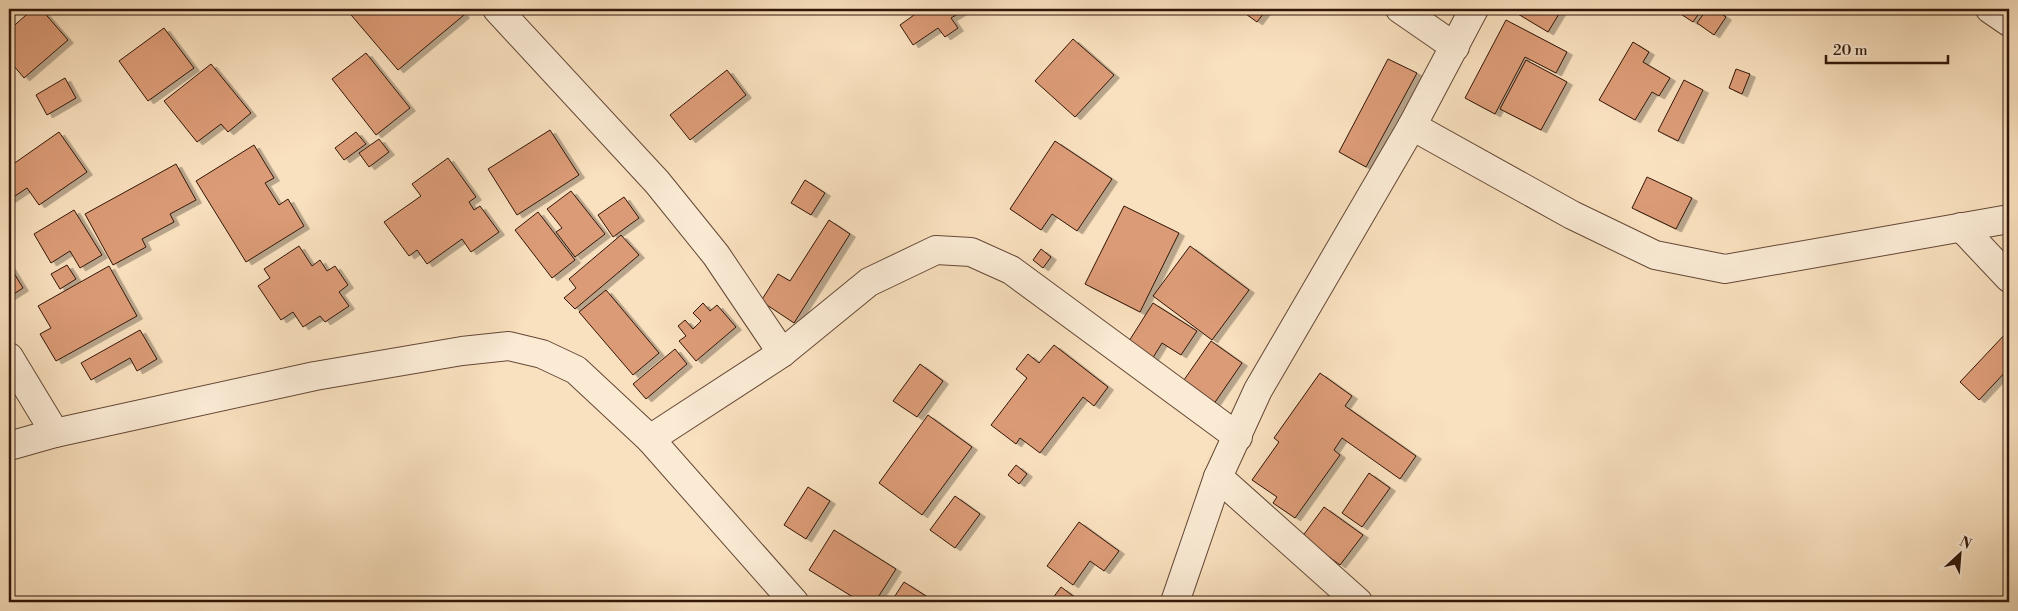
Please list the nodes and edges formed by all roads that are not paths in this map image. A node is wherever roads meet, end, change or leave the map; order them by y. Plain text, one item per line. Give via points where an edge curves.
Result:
1 (497, 9) edge
2 (1400, 9) edge
3 (1474, 9) edge
4 (1990, 9) edge
5 (2009, 22) edge
6 (1455, 47) junction
7 (1412, 126) junction
8 (2009, 219) edge
9 (1961, 227) junction
10 (2009, 278) edge
11 (782, 353) junction
12 (9, 357) edge
13 (55, 433) junction
14 (1238, 437) junction
15 (650, 439) junction
16 (9, 446) edge
17 (1218, 477) junction
18 (794, 602) edge
19 (1176, 602) edge
20 (1358, 602) edge

1 - 11 street via 657,182 716,255
2 - 6 street
3 - 6 street
4 - 5 street
6 - 7 street
7 - 9 street via 1572,215 1656,255 1725,269
7 - 14 street via 1258,390
8 - 9 street
9 - 10 street
11 - 14 street via 869,282 936,250 971,252 1011,270
11 - 15 street
12 - 13 street
13 - 15 street via 315,376 509,346 542,354 576,370
13 - 16 street
14 - 17 street
15 - 18 street
17 - 19 street
17 - 20 street

